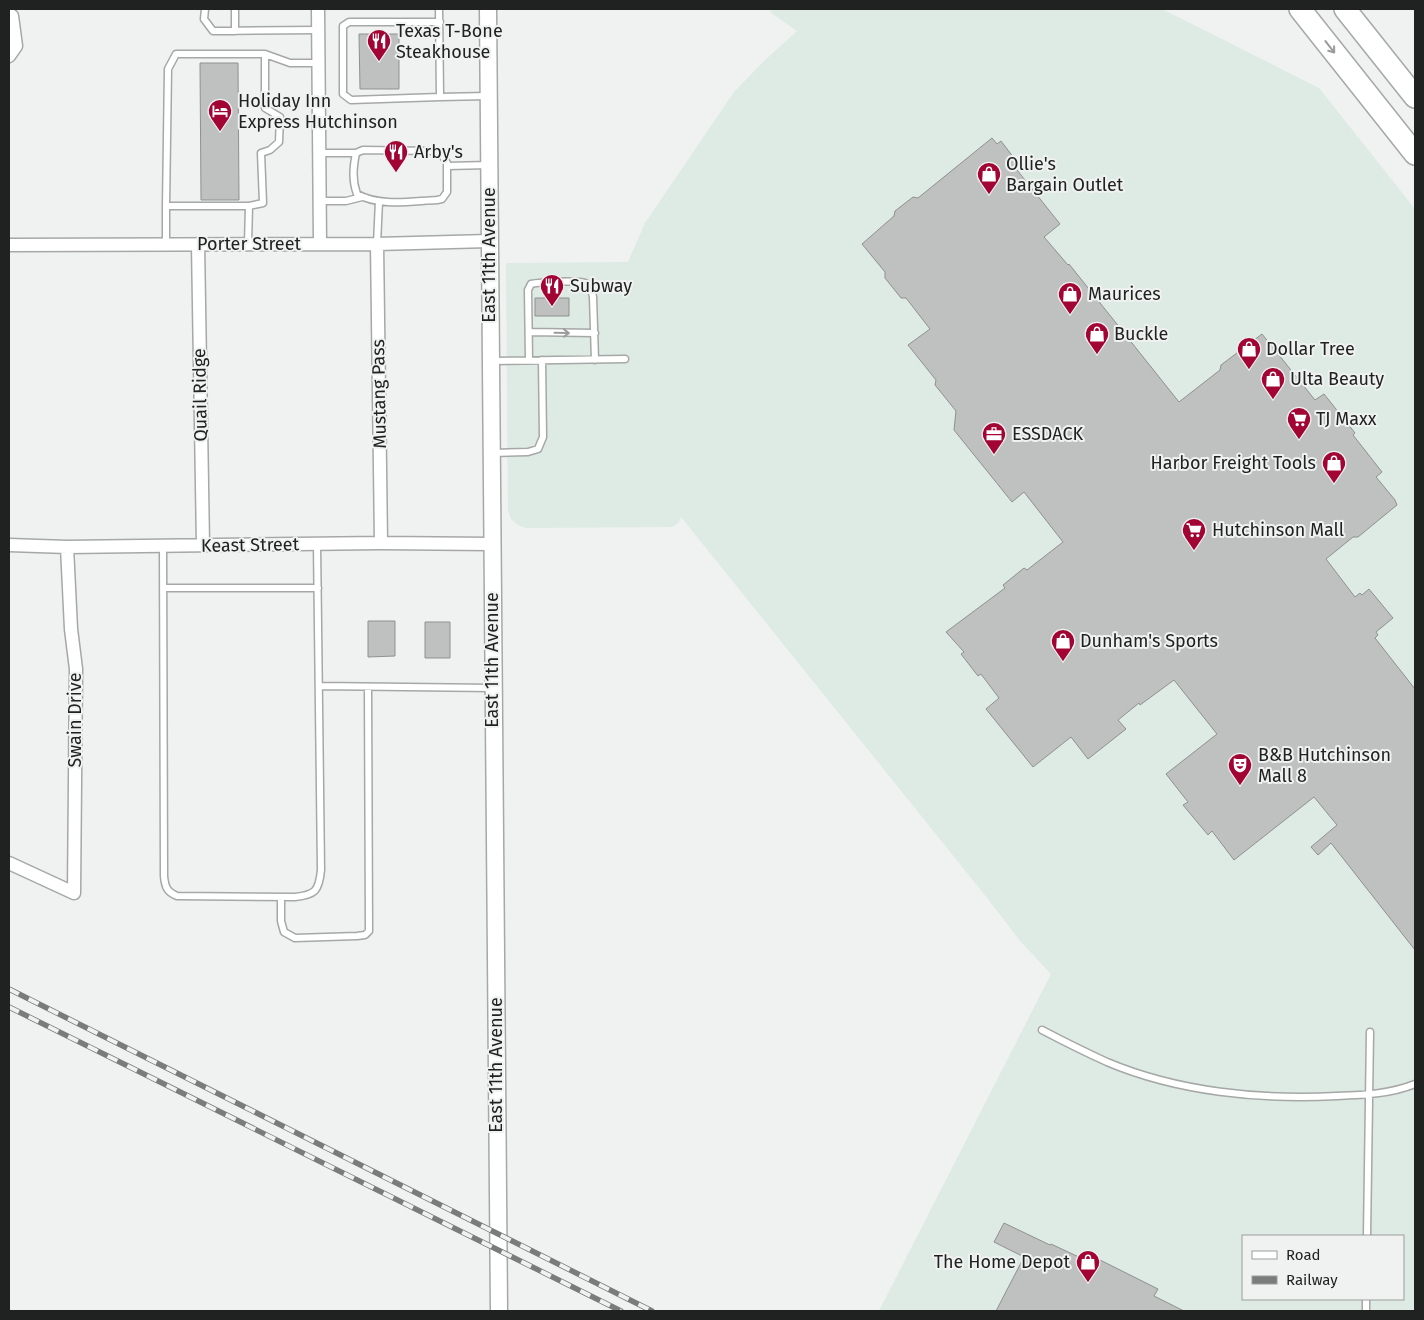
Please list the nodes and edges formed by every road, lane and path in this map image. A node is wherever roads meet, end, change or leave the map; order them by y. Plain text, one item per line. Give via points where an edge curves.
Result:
1 (204, 9) edge
2 (235, 9) edge
3 (318, 9) edge
4 (439, 9) edge
5 (488, 9) edge
6 (1300, 9) edge
7 (1345, 9) edge
8 (9, 14) edge
9 (440, 22) junction
10 (318, 30) junction
11 (235, 31) junction
12 (265, 54) junction
13 (9, 56) edge
14 (318, 63) junction
15 (488, 96) junction
16 (440, 97) junction
17 (1415, 97) edge
18 (319, 153) junction
19 (356, 153) junction
20 (1415, 154) edge
21 (447, 166) junction
22 (488, 166) junction
23 (362, 197) junction
24 (319, 201) junction
25 (379, 201) junction
26 (166, 206) junction
27 (249, 206) junction
28 (489, 241) junction
29 (166, 244) junction
30 (198, 244) junction
31 (248, 244) junction
32 (320, 244) junction
33 (377, 244) junction
34 (9, 245) edge
35 (529, 332) junction
36 (594, 333) junction
37 (625, 359) dead end
38 (529, 360) junction
39 (542, 360) junction
40 (595, 360) junction
41 (490, 361) junction
42 (490, 453) junction
43 (382, 543) junction
44 (317, 544) junction
45 (491, 544) junction
46 (9, 545) edge
47 (203, 545) junction
48 (163, 546) junction
49 (67, 547) junction
50 (163, 588) junction
51 (318, 588) junction
52 (319, 686) junction
53 (368, 687) junction
54 (492, 688) junction
55 (9, 864) edge
56 (280, 897) junction
57 (1042, 1030) dead end
58 (1370, 1032) dead end
59 (1415, 1084) edge
60 (1369, 1094) junction
61 (1367, 1235) edge
62 (499, 1311) edge

1 - 11 lane via 204,19 213,31
2 - 11 lane
3 - 10 street
4 - 9 lane
5 - 15 street, East 11th Avenue
6 -> 20 highway
7 - 17 highway
8 - 13 street via 12,16 16,46
9 - 16 lane
9 - 16 lane via 349,22 343,26 343,94 351,100
10 - 11 lane
10 - 14 street
12 - 14 lane via 290,63
12 - 26 lane via 176,54 168,69
12 - 27 lane via 265,108 280,117 279,142 261,153 263,203
14 - 18 street
15 - 16 lane
15 - 22 street, East 11th Avenue
18 - 19 lane
18 - 24 street
19 - 21 lane via 363,150 432,150 441,153
19 - 23 lane via 353,182
21 - 22 lane
21 - 25 lane via 446,192 442,199
22 - 28 street, East 11th Avenue
23 - 24 lane via 346,201
23 - 25 lane
24 - 32 street
25 - 33 lane
26 - 27 lane
26 - 29 lane
27 - 31 lane
28 - 33 street, Porter Street
28 - 41 street, East 11th Avenue
29 - 30 street, Porter Street
29 - 34 street, Porter Street
30 - 31 street, Porter Street
30 - 47 street, Quail Ridge
31 - 32 street, Porter Street
32 - 33 street, Porter Street
33 - 43 street, Mustang Pass
35 -> 36 lane
35 - 36 lane via 528,290 531,284 538,282 586,283 593,297
35 - 38 lane
36 - 40 lane
37 - 40 lane
38 - 39 lane
38 - 41 lane
39 - 40 lane
39 - 42 lane via 543,437 538,449
41 - 42 street, East 11th Avenue
42 - 45 street, East 11th Avenue
43 - 44 street, Keast Street
43 - 45 street, Keast Street
44 - 47 street, Keast Street
44 - 51 lane
45 - 54 street, East 11th Avenue
46 - 49 street, Keast Street
47 - 48 street, Keast Street
48 - 49 street, Keast Street
48 - 50 lane
49 - 55 street, Swain Drive via 76,669 74,893
50 - 51 lane
50 - 56 lane via 165,886 169,893 177,896
51 - 52 lane
52 - 53 lane
52 - 56 lane via 319,884 307,896
53 - 54 lane
53 - 56 lane via 369,931 358,936 296,938 284,932
54 - 62 street, East 11th Avenue
57 - 60 lane via 1107,1062 1179,1084 1218,1091 1304,1098
58 - 60 lane
59 - 60 lane via 1401,1090
60 - 61 lane

